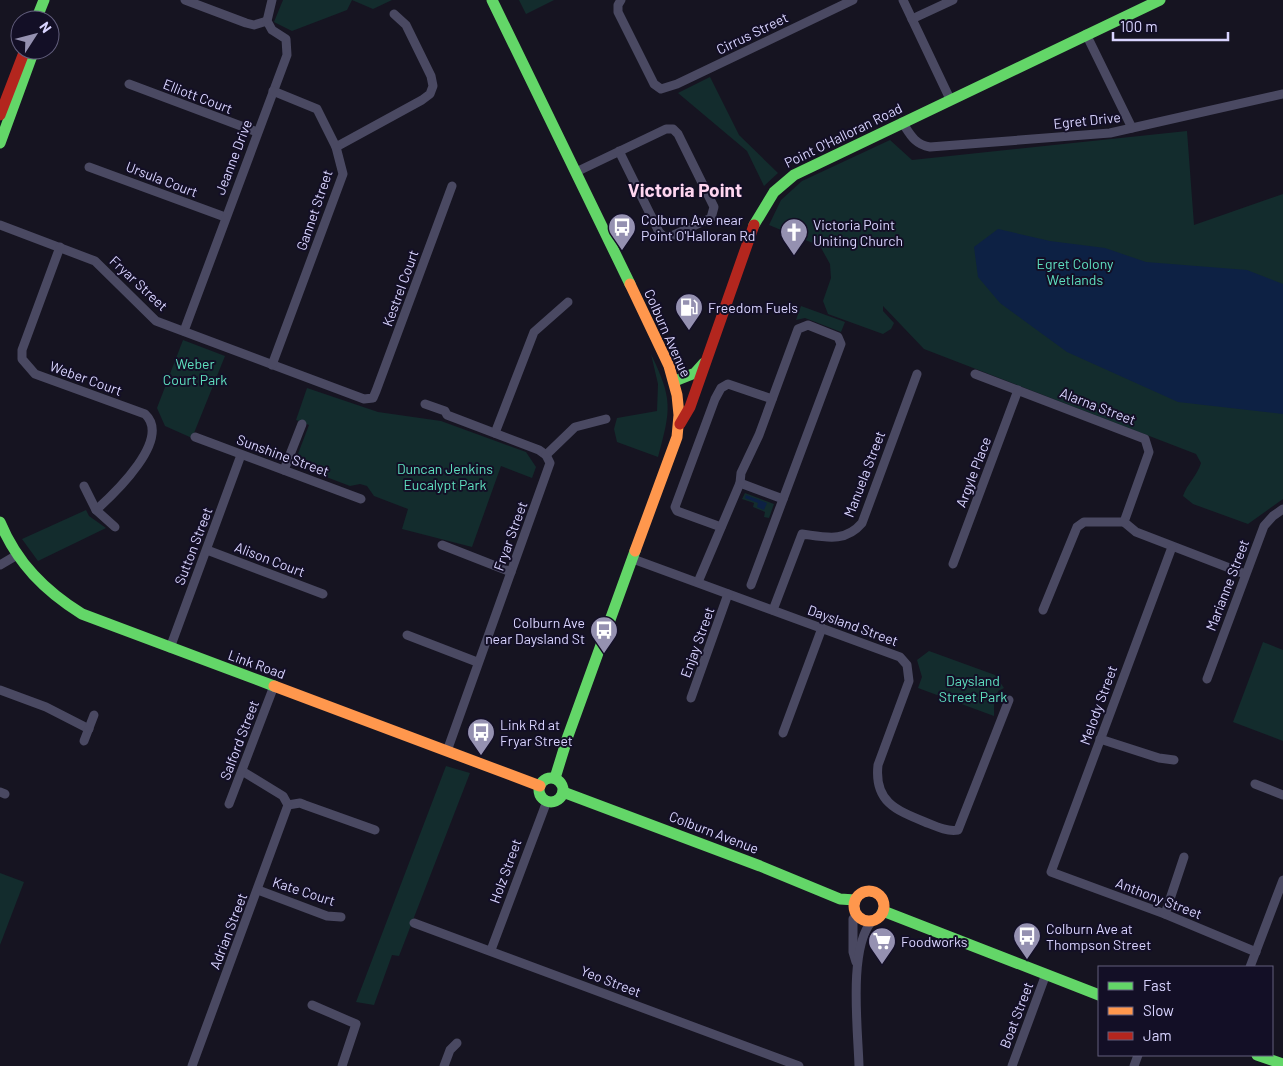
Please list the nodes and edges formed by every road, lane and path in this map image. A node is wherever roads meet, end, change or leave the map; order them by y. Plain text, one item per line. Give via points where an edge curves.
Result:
1 (185, 0) edge
2 (272, 0) edge
3 (492, 0) edge
4 (621, 0) edge
5 (853, 0) edge
6 (903, 0) edge
7 (953, 0) edge
8 (1160, 0) edge
9 (394, 14) dead end
10 (912, 19) junction
11 (267, 21) junction
12 (1086, 34) junction
13 (22, 60) edge
14 (29, 60) edge
15 (129, 84) dead end
16 (273, 92) junction
17 (1283, 94) edge
18 (950, 99) junction
19 (2, 119) edge
20 (902, 122) junction
21 (1132, 128) junction
22 (257, 132) junction
23 (0, 143) edge
24 (336, 147) junction
25 (619, 151) junction
26 (89, 167) dead end
27 (576, 172) junction
28 (452, 186) dead end
29 (225, 218) junction
30 (0, 225) edge
31 (60, 247) junction
32 (568, 302) dead end
33 (184, 331) junction
34 (704, 363) junction
35 (272, 365) junction
36 (916, 374) dead end
37 (975, 374) dead end
38 (675, 382) junction
39 (1018, 390) junction
40 (372, 398) joint
41 (772, 399) junction
42 (425, 404) dead end
43 (606, 419) dead end
44 (302, 424) dead end
45 (678, 426) junction
46 (495, 433) junction
47 (195, 438) dead end
48 (241, 455) junction
49 (546, 455) junction
50 (284, 470) junction
51 (740, 483) junction
52 (84, 486) dead end
53 (360, 499) dead end
54 (783, 499) junction
55 (1283, 509) edge
56 (96, 510) junction
57 (0, 522) edge
58 (1124, 522) junction
59 (115, 527) dead end
60 (721, 527) junction
61 (442, 545) dead end
62 (1172, 547) junction
63 (207, 550) junction
64 (17, 555) junction
65 (633, 558) junction
66 (953, 564) dead end
67 (0, 565) edge
68 (512, 572) junction
69 (1245, 574) junction
70 (698, 582) junction
71 (751, 585) dead end
72 (323, 594) dead end
73 (728, 594) junction
74 (773, 610) junction
75 (1043, 610) dead end
76 (822, 628) junction
77 (407, 635) dead end
78 (170, 648) junction
79 (477, 662) junction
80 (1207, 679) dead end
81 (274, 686) junction
82 (0, 690) edge
83 (691, 698) dead end
84 (1009, 700) dead end
85 (94, 715) dead end
86 (89, 729) junction
87 (783, 733) dead end
88 (1100, 739) junction
89 (84, 741) dead end
90 (447, 751) junction
91 (1174, 760) dead end
92 (242, 771) junction
93 (555, 778) junction
94 (1255, 784) dead end
95 (540, 786) junction
96 (563, 792) junction
97 (1283, 795) edge
98 (547, 801) junction
99 (229, 804) dead end
100 (288, 805) junction
101 (375, 830) dead end
102 (1184, 857) dead end
103 (1050, 872) joint
104 (1283, 880) edge
105 (258, 890) junction
106 (854, 900) junction
107 (883, 911) junction
108 (1165, 914) junction
109 (856, 915) junction
110 (341, 917) dead end
111 (872, 921) junction
112 (414, 923) dead end
113 (491, 950) junction
114 (1256, 952) junction
115 (857, 965) junction
116 (1250, 966) edge
117 (1046, 974) junction
118 (1098, 994) edge
119 (312, 1005) dead end
120 (457, 1043) dead end
121 (1259, 1059) edge
122 (1283, 1064) edge
123 (192, 1066) edge
124 (342, 1066) edge
125 (444, 1066) edge
126 (799, 1066) edge
127 (859, 1066) edge
128 (1012, 1066) edge

1 - 11 street via 246,23
2 - 11 street
3 - 27 main road, Colburn Avenue
4 - 5 street, Cirrus Street via 618,12 654,84 662,89
6 - 10 street
7 - 10 street
8 - 12 main road, Point O'Halloran Road
9 - 24 street via 406,25 431,76 433,86 430,94
10 - 18 street
11 - 16 street, Jeanne Drive via 272,30 286,40 288,47
12 - 18 main road, Point O'Halloran Road
12 - 21 street
13 - 19 main road
14 - 19 main road
15 - 22 street, Elliott Court
16 - 22 street, Jeanne Drive
16 - 24 street, Gannet Street via 317,110
17 - 21 street, Egret Drive
18 - 20 main road, Point O'Halloran Road
19 - 23 main road
20 - 21 street, Egret Drive via 914,140 921,146 930,147 1110,133
20 - 34 main road, Point O'Halloran Road via 794,175 774,192 757,217
22 - 29 street, Jeanne Drive
24 - 35 street, Gannet Street via 343,174
25 - 25 street via 666,129 673,130 678,134 714,207 711,218 664,237
25 - 27 street
26 - 29 street, Ursula Court
27 - 38 main road, Colburn Avenue
28 - 40 street, Kestrel Court
29 - 33 street, Jeanne Drive
30 - 31 street, Fryar Street
31 - 33 street, Fryar Street via 95,261 156,321
31 - 56 street, Weber Court via 22,350 22,359 35,374 145,414 153,426 138,466
32 - 46 street via 534,332
33 - 35 street, Fryar Street
34 - 38 main road via 695,373
34 - 45 main road, Point O'Halloran Road via 690,406
35 - 40 street, Fryar Street via 364,399
36 - 74 street, Manuela Street via 862,523 848,536 839,538 802,534
37 - 39 street, Alarna Street
38 - 45 main road, Colburn Avenue via 679,400
39 - 58 street, Alarna Street via 1145,440 1149,452
39 - 66 street, Argyle Place
41 - 51 street via 741,473
41 - 54 street via 798,329 808,325 841,340
41 - 60 street via 728,384 720,388 715,399 675,506 677,511
42 - 46 street via 445,411 447,416
43 - 49 street via 575,427
44 - 50 street
45 - 65 main road, Colburn Avenue
46 - 49 street
47 - 48 street, Sunshine Street
48 - 50 street, Sunshine Street
48 - 63 street, Sutton Street
49 - 68 street, Fryar Street via 550,470
50 - 53 street, Sunshine Street
51 - 54 street
51 - 60 street
52 - 56 street
54 - 71 street
55 - 69 street, Marianne Street via 1264,526
56 - 59 street
57 - 64 main road, Link Road
58 - 62 street via 1136,532
58 - 75 street via 1084,522 1077,527
60 - 70 street
61 - 68 street
62 - 69 street
62 - 88 street, Melody Street
63 - 72 street, Alison Court
63 - 78 street, Sutton Street
64 - 67 street
64 - 78 main road, Link Road via 33,576 66,604 103,623
65 - 70 street, Daysland Street
65 - 93 main road, Colburn Avenue
68 - 79 street, Fryar Street
69 - 80 street, Marianne Street
70 - 73 street, Daysland Street
73 - 74 street, Daysland Street
73 - 83 street, Enjay Street
74 - 76 street, Daysland Street
76 - 84 street, Daysland Street via 900,657 906,665 909,681 878,765 878,787 884,798 900,812 951,832 958,830
76 - 87 street
77 - 79 street
78 - 81 main road, Link Road
79 - 90 street, Fryar Street
81 - 90 main road, Link Road
81 - 92 street, Salford Street
82 - 86 street via 46,706
85 - 86 street
86 - 89 street
88 - 91 street
88 - 103 street, Melody Street
90 - 95 main road, Link Road
92 - 99 street, Salford Street
92 - 100 street via 283,796
93 - 95 main road via 548,778
93 - 96 main road via 561,782
94 - 97 street
95 - 98 main road via 540,793
96 - 98 main road via 557,800
96 - 106 main road, Colburn Avenue via 840,898
98 - 113 street, Holz Street
100 - 101 street via 305,804
100 - 105 street, Adrian Street
102 - 108 street
103 - 108 street, Anthony Street
104 - 114 street
105 - 110 street, Kate Court via 327,916
105 - 123 street, Adrian Street
106 - 107 main road via 861,893 874,892 884,902
106 - 109 main road
107 - 111 main road
107 - 117 main road
108 - 114 street, Anthony Street
109 - 111 main road via 861,920
109 - 115 street via 853,918 853,952
111 - 115 street via 863,933
112 - 113 street, Yeo Street
113 - 126 street, Yeo Street
114 - 116 street
115 - 127 street
117 - 118 main road
117 - 128 street, Boat Street
119 - 124 street via 354,1022 356,1027
120 - 125 street via 450,1050
121 - 122 main road

